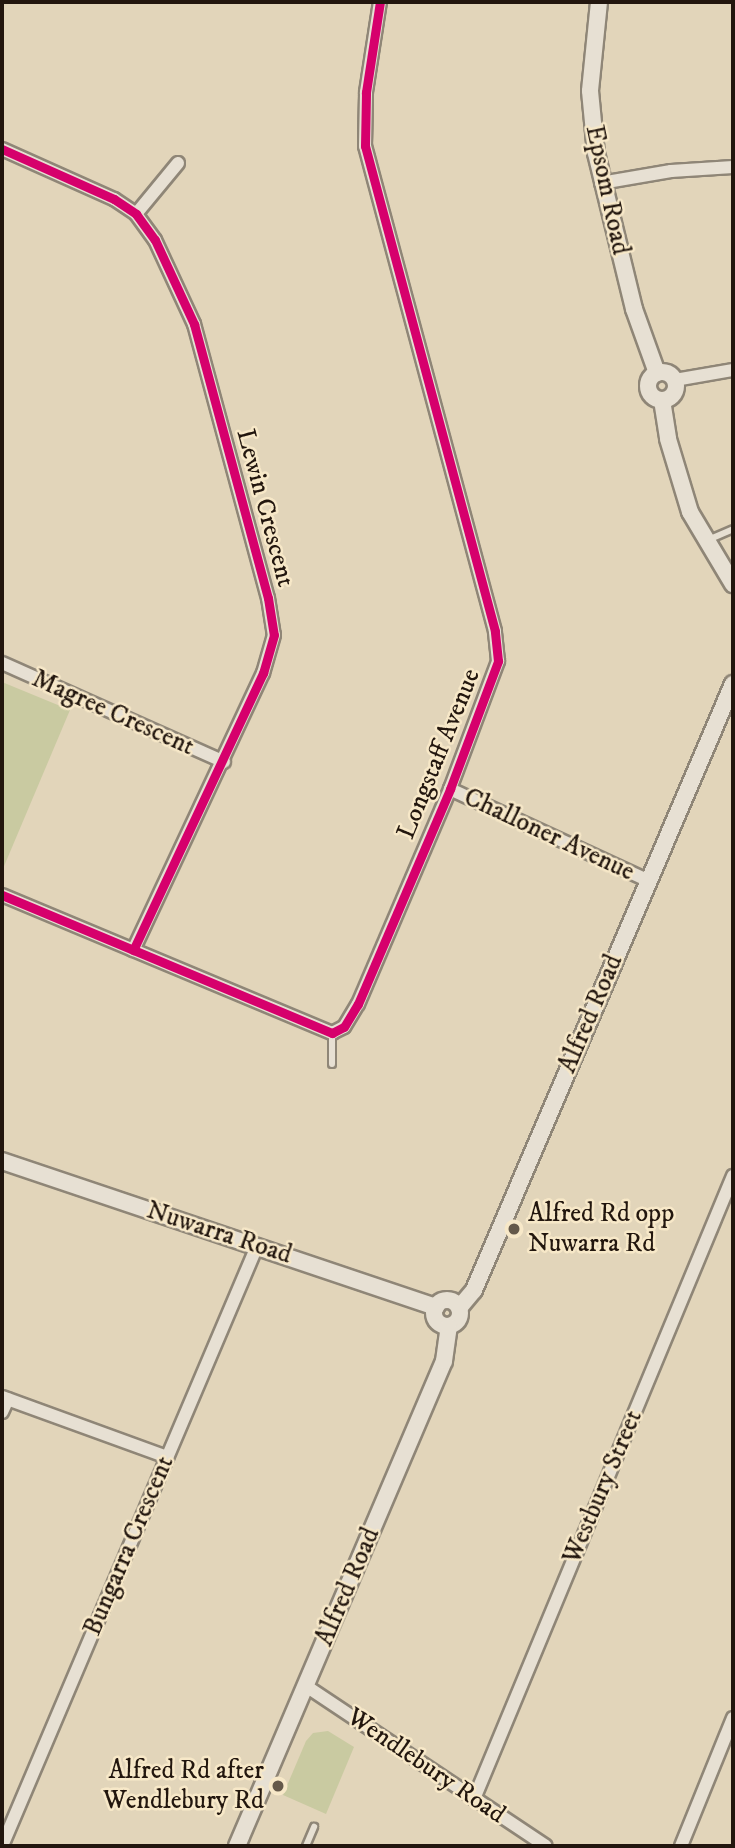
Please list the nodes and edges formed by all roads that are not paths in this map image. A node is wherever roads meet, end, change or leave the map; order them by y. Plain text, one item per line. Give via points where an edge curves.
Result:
1 (380, 2) edge
2 (600, 2) edge
3 (2, 149) edge
4 (178, 163) dead end
5 (733, 167) edge
6 (601, 183) junction
7 (136, 214) junction
8 (733, 370) edge
9 (657, 373) junction
10 (675, 380) junction
11 (662, 400) junction
12 (733, 529) edge
13 (705, 541) junction
14 (733, 584) edge
15 (2, 663) edge
16 (733, 684) edge
17 (733, 708) edge
18 (719, 718) junction
19 (224, 762) junction
20 (450, 789) junction
21 (647, 880) junction
22 (2, 895) edge
23 (133, 950) junction
24 (331, 1033) junction
25 (332, 1064) dead end
26 (2, 1161) edge
27 (733, 1176) edge
28 (257, 1246) junction
29 (436, 1307) junction
30 (459, 1308) junction
31 (449, 1326) junction
32 (5, 1398) edge
33 (2, 1412) edge
34 (167, 1457) junction
35 (306, 1686) junction
36 (733, 1718) edge
37 (474, 1799) junction
38 (314, 1827) dead end
39 (2, 1846) edge
40 (237, 1846) edge
41 (306, 1846) edge
42 (546, 1846) edge
43 (681, 1846) edge

1 - 20 street, Longstaff Avenue via 366,92 365,146 495,631 498,662
2 - 6 street, Epsom Road via 590,90
3 - 7 street, Lewin Crescent via 92,188
4 - 7 street
5 - 6 street
6 - 9 street, Epsom Road via 634,309
7 - 19 street, Lewin Crescent via 155,240 194,324 274,635 263,673
8 - 10 street
9 - 10 street
9 - 11 street via 648,387
10 - 11 street via 674,393
11 - 13 street via 678,476
12 - 13 lane
13 - 14 street
15 - 19 street, Magree Crescent
16 - 18 street, Alfred Road
17 - 18 street
18 - 21 street, Alfred Road
19 - 23 street, Lewin Crescent
20 - 21 street, Challoner Avenue
20 - 24 street, Longstaff Avenue via 358,1004 344,1027
21 - 30 street, Alfred Road via 474,1290
22 - 23 street
23 - 24 street
24 - 25 lane
26 - 28 street, Nuwarra Road
27 - 37 street, Westbury Street
28 - 29 street, Nuwarra Road
28 - 34 street, Bungarra Crescent
29 - 30 street via 449,1301
29 - 31 street via 436,1319
30 - 31 street via 458,1319
31 - 35 street, Alfred Road via 444,1361
32 - 33 street
32 - 34 street
34 - 39 street, Bungarra Crescent
35 - 37 street, Wendlebury Road
35 - 40 street, Alfred Road
36 - 43 street
37 - 42 street, Wendlebury Road
38 - 41 lane

